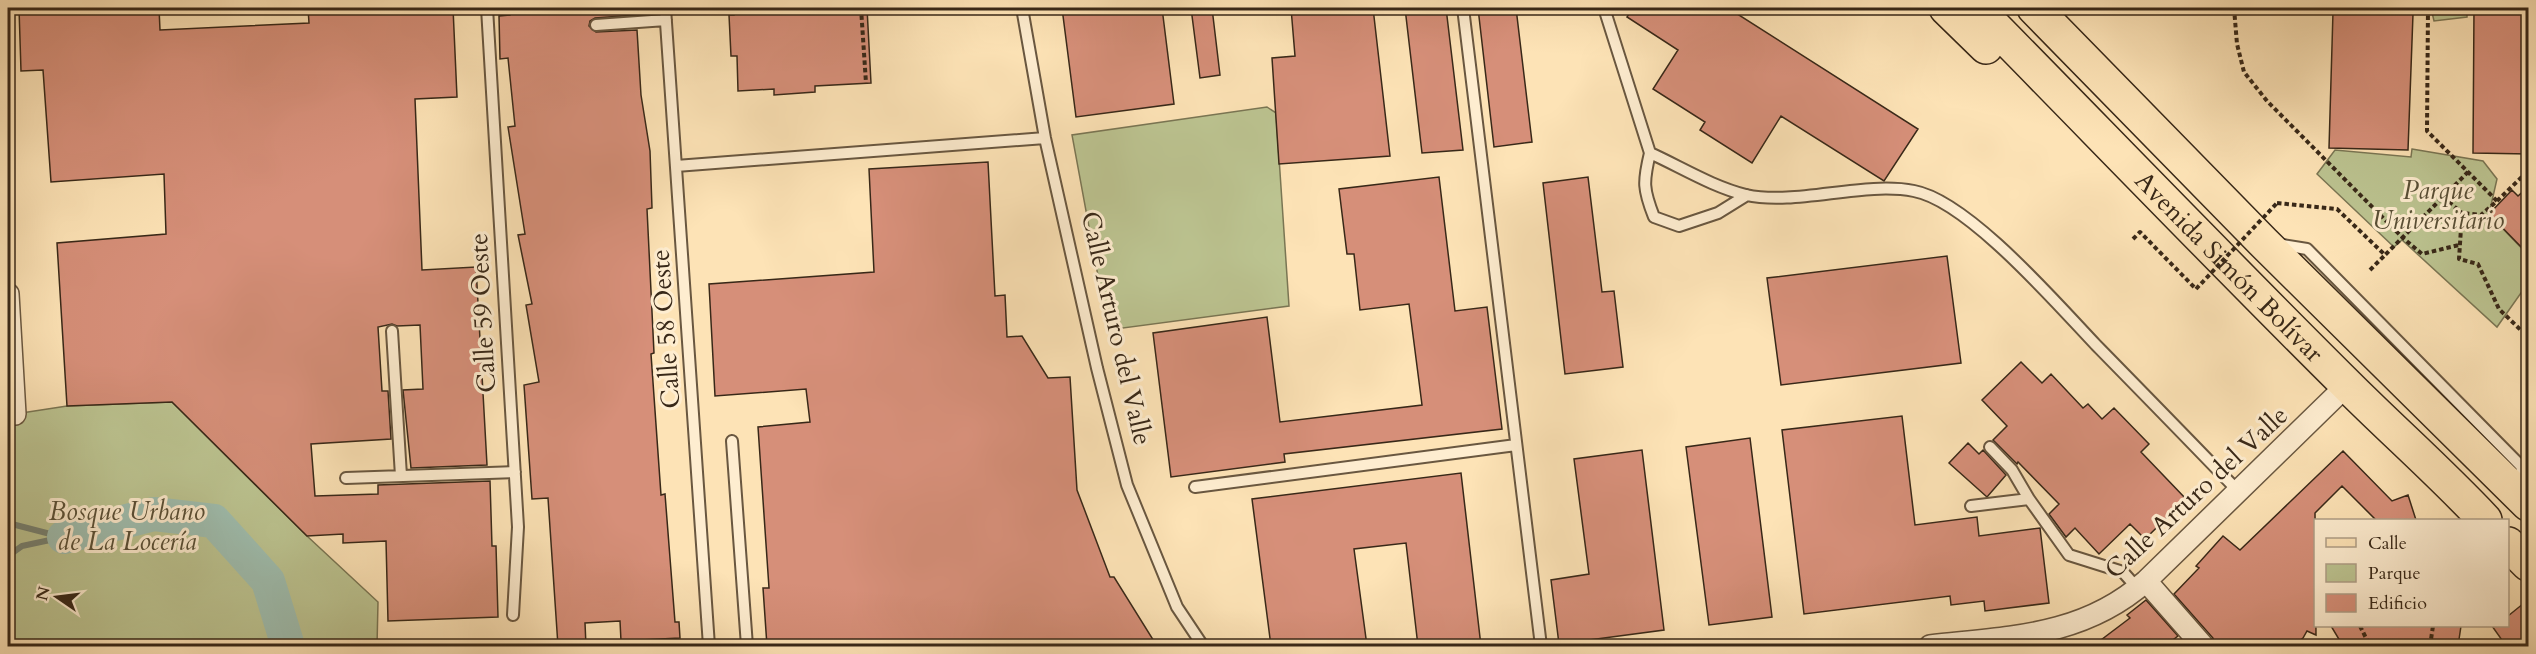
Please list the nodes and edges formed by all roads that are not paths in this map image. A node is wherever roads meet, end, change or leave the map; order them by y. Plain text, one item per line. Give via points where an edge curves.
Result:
1 (488, 8) edge
2 (665, 8) edge
3 (1022, 8) edge
4 (1463, 8) edge
5 (1604, 8) edge
6 (1946, 8) edge
7 (1976, 8) edge
8 (2034, 8) edge
9 (666, 20) junction
10 (596, 25) dead end
11 (2061, 96) junction
12 (1045, 138) junction
13 (1650, 153) junction
14 (676, 166) junction
15 (1747, 195) junction
16 (8, 294) edge
17 (392, 331) dead end
18 (2347, 385) junction
19 (15, 414) dead end
20 (732, 441) dead end
21 (1516, 445) junction
22 (1990, 447) dead end
23 (515, 472) junction
24 (401, 476) junction
25 (346, 478) dead end
26 (1195, 488) dead end
27 (2238, 491) junction
28 (2029, 500) junction
29 (2529, 503) edge
30 (1971, 506) dead end
31 (2484, 519) edge
32 (2509, 545) edge
33 (2529, 564) edge
34 (2142, 585) junction
35 (513, 615) dead end
36 (709, 646) edge
37 (747, 646) edge
38 (1203, 646) edge
39 (1540, 646) edge
40 (1930, 646) edge
41 (2203, 646) edge

1 - 23 lane, Calle 59 Oeste
2 - 9 lane, Calle 58 Oeste
3 - 12 lane, Calle Arturo del Valle
4 - 21 lane
5 - 13 lane
6 - 11 main road via 2027,88
7 - 11 main road, Avenida Simón Bolívar
8 - 29 main road, Avenida Simón Bolívar via 2263,242
9 - 10 lane
9 - 14 lane, Calle 58 Oeste
11 - 18 main road, Avenida Simón Bolívar
12 - 14 lane
12 - 38 lane, Calle Arturo del Valle via 1127,485 1177,607
13 - 15 lane
13 - 15 lane via 1644,192 1654,217 1679,226 1718,213
14 - 36 lane, Calle 58 Oeste
15 - 27 lane via 1883,189 1914,191 1943,201 1978,227
16 - 19 street
17 - 24 lane
18 - 27 street, Calle Arturo del Valle
18 - 31 main road, Avenida Simón Bolívar
20 - 37 lane
21 - 26 lane
21 - 39 lane
22 - 28 lane via 2012,470
23 - 24 lane
23 - 35 lane, Calle 59 Oeste via 518,527
24 - 25 lane
27 - 34 street, Calle Arturo del Valle
28 - 30 lane
28 - 34 lane via 2069,555 2123,572
32 - 33 main road
34 - 40 street, Calle Arturo del Valle via 2100,614 2046,633
34 - 41 street

